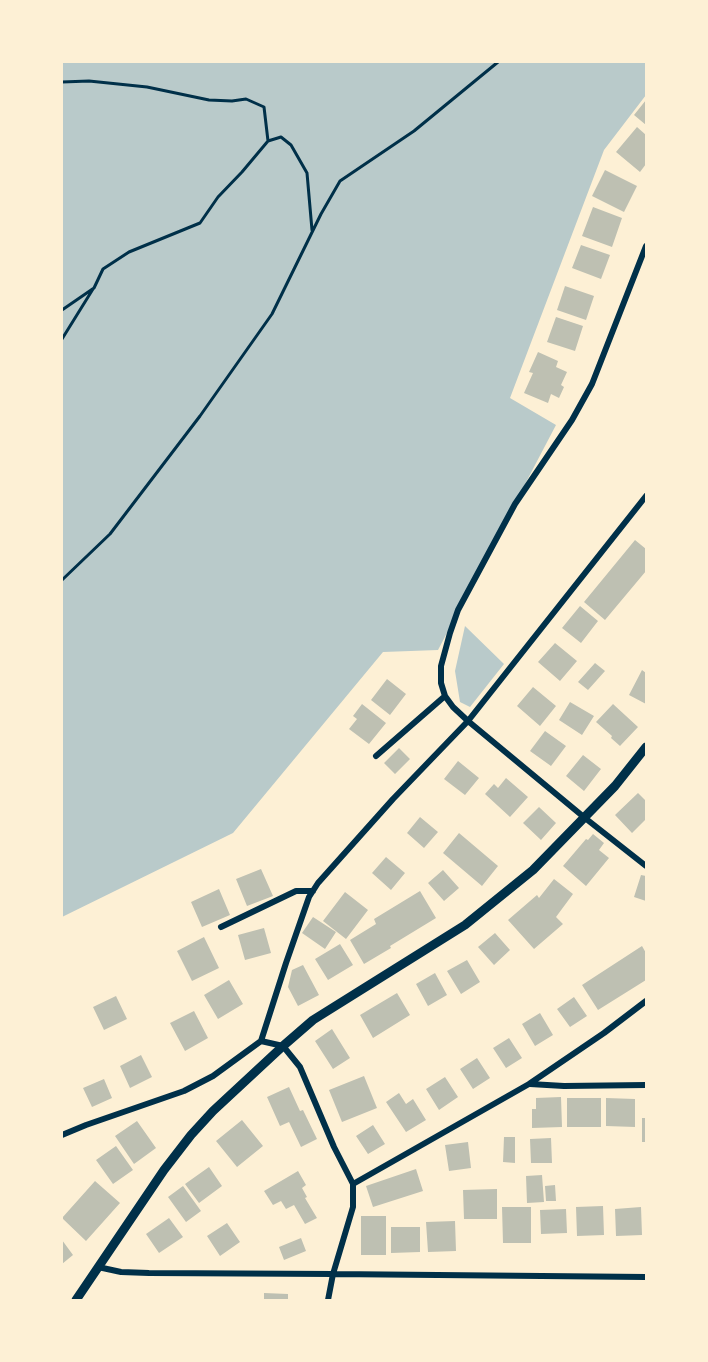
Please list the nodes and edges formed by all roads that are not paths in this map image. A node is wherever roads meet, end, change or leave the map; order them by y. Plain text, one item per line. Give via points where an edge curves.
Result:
1 (646, 246) edge
2 (646, 496) edge
3 (445, 696) junction
4 (468, 721) junction
5 (646, 747) edge
6 (376, 756) dead end
7 (585, 818) junction
8 (646, 866) edge
9 (313, 891) junction
10 (220, 927) dead end
11 (646, 1001) edge
12 (261, 1041) junction
13 (283, 1046) junction
14 (529, 1084) junction
15 (646, 1085) edge
16 (62, 1135) edge
17 (353, 1184) junction
18 (98, 1267) junction
19 (333, 1274) junction
20 (646, 1277) edge
21 (76, 1300) edge
22 (328, 1300) edge

1 - 3 street via 592,384 515,504 458,610 441,666
2 - 4 street
3 - 4 street
3 - 6 street
4 - 7 street
4 - 9 street
5 - 7 main road
7 - 8 street
7 - 13 main road via 533,870 465,926 314,1020
9 - 10 street via 296,891
9 - 12 street
11 - 14 street
12 - 13 street
12 - 16 street via 213,1076 184,1091
13 - 17 street via 300,1067
13 - 18 main road via 191,1135
14 - 15 street
14 - 17 street
17 - 19 street via 353,1207
18 - 19 street via 149,1273
18 - 21 main road
19 - 20 street
19 - 22 street

